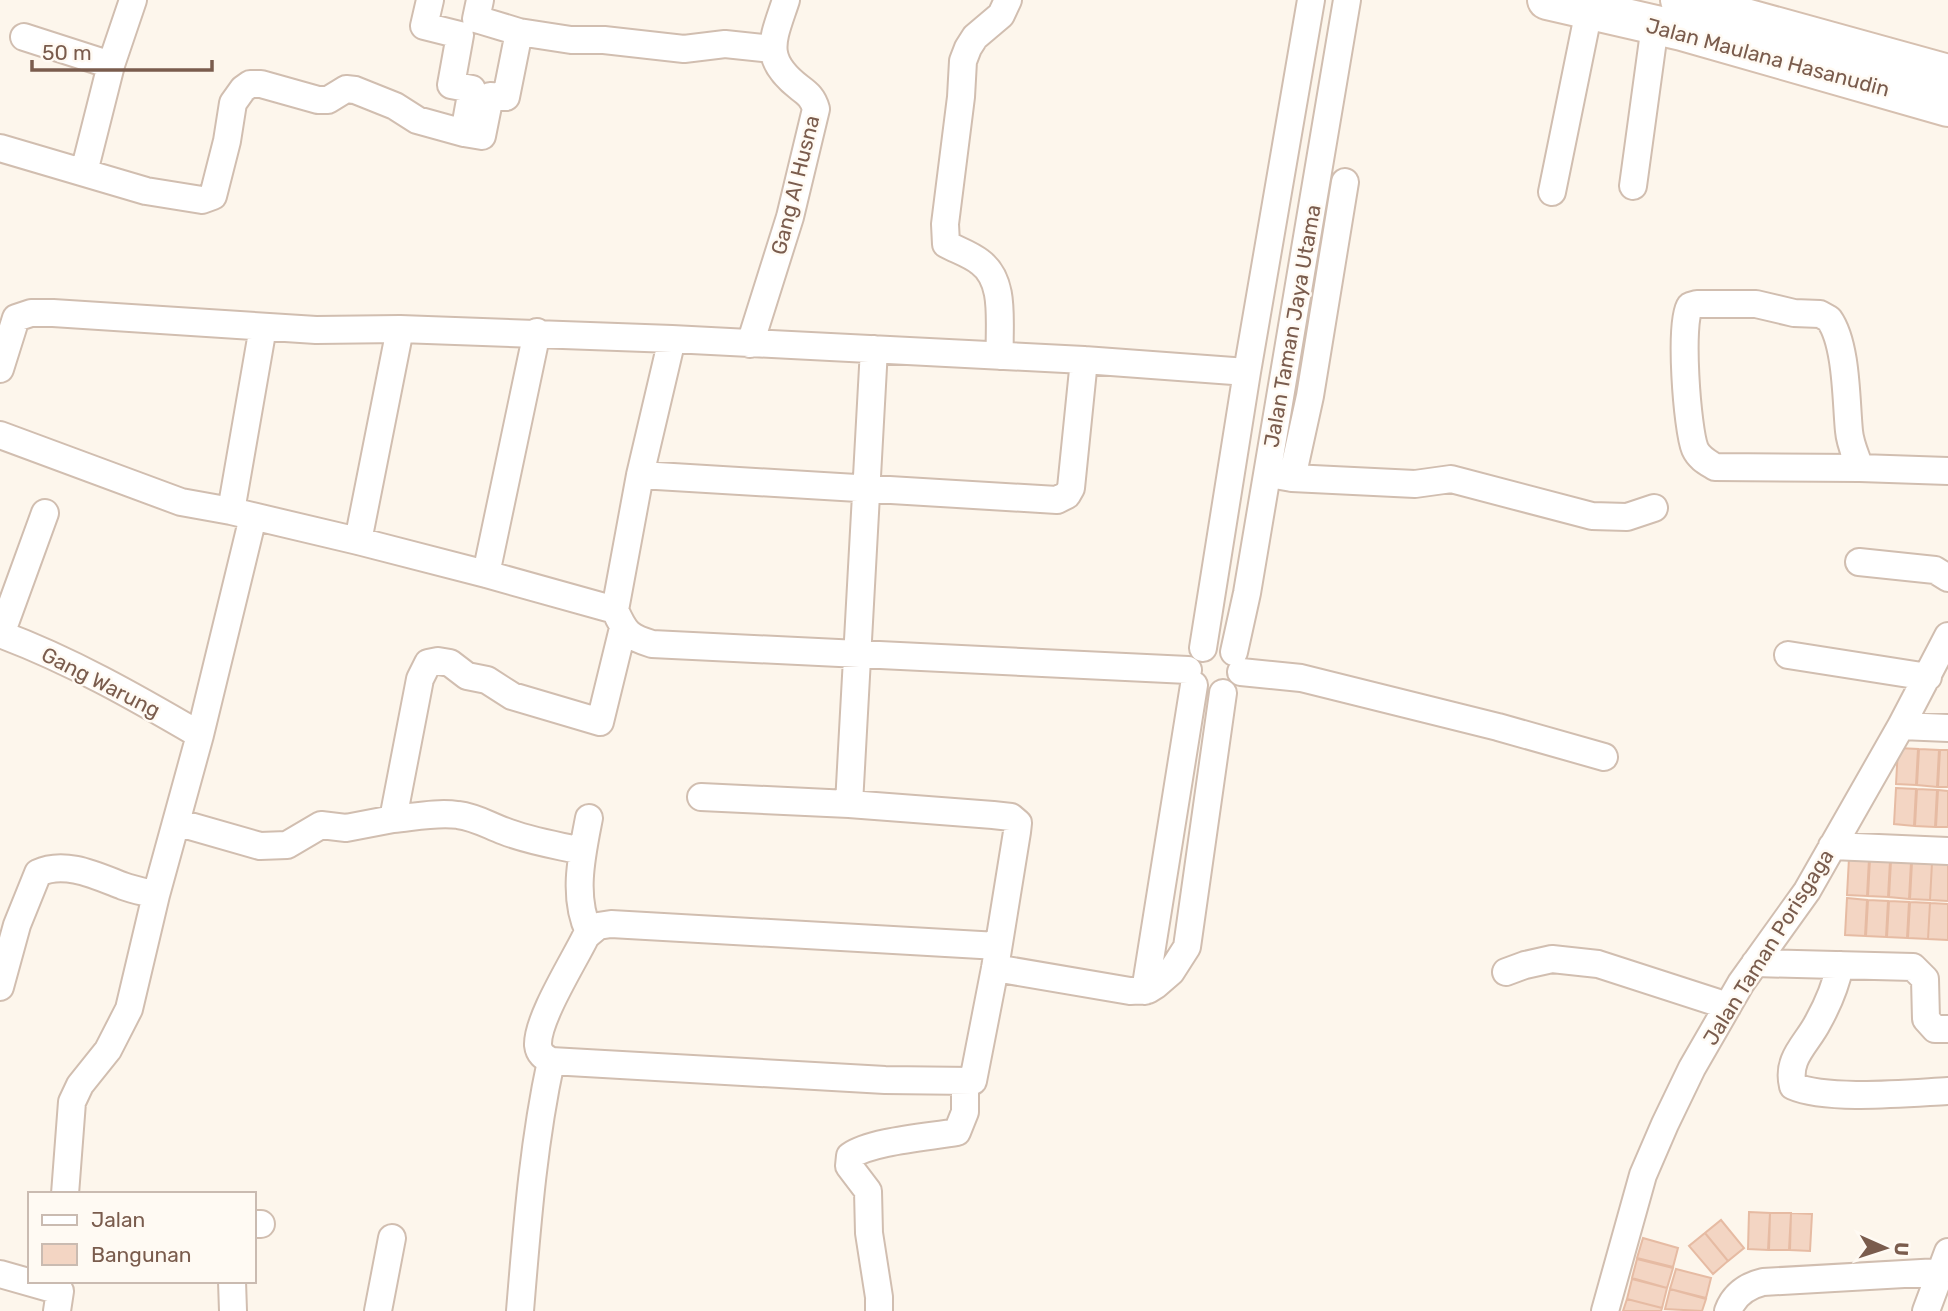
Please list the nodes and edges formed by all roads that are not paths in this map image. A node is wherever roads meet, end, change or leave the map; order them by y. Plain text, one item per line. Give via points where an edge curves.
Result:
1 (133, 0) edge
2 (430, 0) edge
3 (480, 0) edge
4 (786, 0) edge
5 (1008, 0) edge
6 (1311, 0) edge
7 (1347, 0) edge
8 (1547, 0) edge
9 (1589, 10) junction
10 (1678, 12) edge
11 (519, 32) junction
12 (23, 37) dead end
13 (772, 49) junction
14 (111, 65) junction
15 (1948, 74) edge
16 (1948, 107) edge
17 (464, 133) junction
18 (0, 148) edge
19 (84, 172) junction
20 (1345, 183) dead end
21 (1633, 186) dead end
22 (1552, 192) dead end
23 (1310, 219) junction
24 (1338, 225) junction
25 (262, 327) junction
26 (400, 329) junction
27 (537, 332) junction
28 (672, 339) junction
29 (750, 344) junction
30 (874, 349) junction
31 (1000, 356) junction
32 (1084, 360) junction
33 (0, 369) edge
34 (1247, 372) junction
35 (1281, 390) junction
36 (1310, 396) junction
37 (0, 435) edge
38 (1860, 468) junction
39 (1948, 471) edge
40 (640, 475) junction
41 (1279, 476) junction
42 (866, 488) junction
43 (1654, 508) dead end
44 (45, 513) dead end
45 (242, 514) junction
46 (358, 541) junction
47 (1858, 562) dead end
48 (486, 574) junction
49 (1948, 578) edge
50 (619, 620) junction
51 (1, 634) edge
52 (1948, 636) edge
53 (857, 653) junction
54 (1788, 655) dead end
55 (1238, 662) junction
56 (1195, 668) junction
57 (1928, 677) junction
58 (1223, 692) junction
59 (1901, 726) junction
60 (1948, 728) edge
61 (200, 734) junction
62 (1604, 757) dead end
63 (701, 797) dead end
64 (849, 804) junction
65 (589, 818) dead end
66 (393, 819) junction
67 (176, 822) junction
68 (1832, 846) junction
69 (582, 851) junction
70 (1948, 851) edge
71 (156, 895) junction
72 (589, 932) junction
73 (997, 957) junction
74 (1755, 963) junction
75 (1840, 965) junction
76 (1506, 972) dead end
77 (0, 987) edge
78 (1145, 991) junction
79 (1728, 1006) junction
80 (1948, 1029) edge
81 (551, 1061) junction
82 (965, 1081) junction
83 (1948, 1091) edge
84 (65, 1192) edge
85 (392, 1238) dead end
86 (1944, 1262) edge
87 (0, 1274) edge
88 (232, 1283) edge
89 (59, 1294) edge
90 (233, 1311) edge
91 (378, 1311) edge
92 (520, 1311) edge
93 (879, 1311) edge
94 (1605, 1311) edge
95 (1728, 1311) edge
96 (1926, 1311) edge

1 - 14 street
2 - 17 street via 424,26 460,35 451,85 472,89
3 - 11 street via 476,19
4 - 13 street
5 - 31 street via 1001,15 975,37 963,61 945,224 946,244 978,260 995,279
6 - 34 street, Jalan Taman Jaya Utama
7 - 23 street, Jalan Taman Jaya Utama
8 - 9 street, Jalan Maulana Hasanudin
9 - 10 street, Jalan Maulana Hasanudin
9 - 22 street
10 - 15 street, Jalan Maulana Hasanudin
10 - 16 street, Jalan Maulana Hasanudin
10 - 21 street
11 - 13 street via 684,49 725,44
11 - 17 street via 506,97 490,96 482,136
12 - 14 street
13 - 29 street, Gang Al Husna via 780,71 811,96 816,109 790,218
14 - 19 street
17 - 19 street via 418,120 355,90 318,100 250,85 233,103 213,196 202,200 146,191
18 - 19 street
20 - 24 street
23 - 24 street
23 - 35 street, Jalan Taman Jaya Utama
24 - 36 street
25 - 26 street
25 - 33 street via 31,313 16,318
25 - 45 street
26 - 27 street
26 - 46 street
27 - 28 street
27 - 48 street
28 - 29 street
28 - 40 street
29 - 30 street
30 - 31 street
30 - 42 street
31 - 32 street
32 - 34 street
32 - 42 street via 1073,476 1067,495 1057,500
34 - 56 street, Jalan Taman Jaya Utama
35 - 36 street
35 - 41 street, Jalan Taman Jaya Utama
36 - 41 street
37 - 45 street via 181,502
38 - 38 street via 1715,467 1698,455 1691,432 1684,339 1690,306 1756,304 1829,319 1840,350 1849,434
38 - 39 street
40 - 42 street
40 - 50 street
41 - 43 street via 1415,484 1451,479 1592,516 1627,517
41 - 55 street, Jalan Taman Jaya Utama
42 - 53 street
44 - 51 street
45 - 46 street
45 - 61 street
46 - 48 street
47 - 49 street via 1935,570
48 - 50 street
50 - 53 street via 633,639 652,644
50 - 66 street via 600,722 512,696 450,663 428,663 420,679
51 - 61 street, Gang Warung via 44,650
52 - 57 street, Jalan Taman Porisgaga
53 - 56 street
53 - 64 street
54 - 57 street
55 - 56 street via 1219,646
55 - 58 street via 1237,682
55 - 62 street
56 - 58 street via 1203,691
56 - 78 street, Jalan Taman Jaya Utama
57 - 59 street, Jalan Taman Porisgaga
58 - 78 street via 1186,947 1171,972
59 - 60 street
59 - 68 street, Jalan Taman Porisgaga
61 - 67 street
63 - 64 street
64 - 73 street via 1011,817 1018,823
65 - 69 street
66 - 67 street via 346,828 321,825 287,845 260,846
66 - 69 street via 458,814 528,839
67 - 71 street
68 - 70 street
68 - 74 street, Jalan Taman Porisgaga via 1807,891
69 - 72 street via 581,901
71 - 77 street via 95,874 50,867 38,873
71 - 84 street via 129,1009 108,1050 72,1102
72 - 73 street via 611,924
72 - 81 street via 542,1023 538,1047
73 - 78 street via 1130,992
73 - 82 street via 973,1081
74 - 75 street
74 - 79 street, Jalan Taman Porisgaga
75 - 80 street via 1913,967 1925,979 1926,1019 1935,1029
75 - 83 street via 1817,1025 1793,1061 1793,1086 1865,1094
76 - 79 street via 1552,960 1598,964
79 - 94 street, Jalan Taman Porisgaga via 1692,1068 1643,1175
81 - 82 street
81 - 92 street via 539,1115
82 - 93 street via 965,1112 957,1132 881,1145 850,1156 849,1166 868,1191
85 - 91 street
86 - 95 street via 1763,1282 1737,1296
86 - 96 street
87 - 89 street
88 - 90 street

